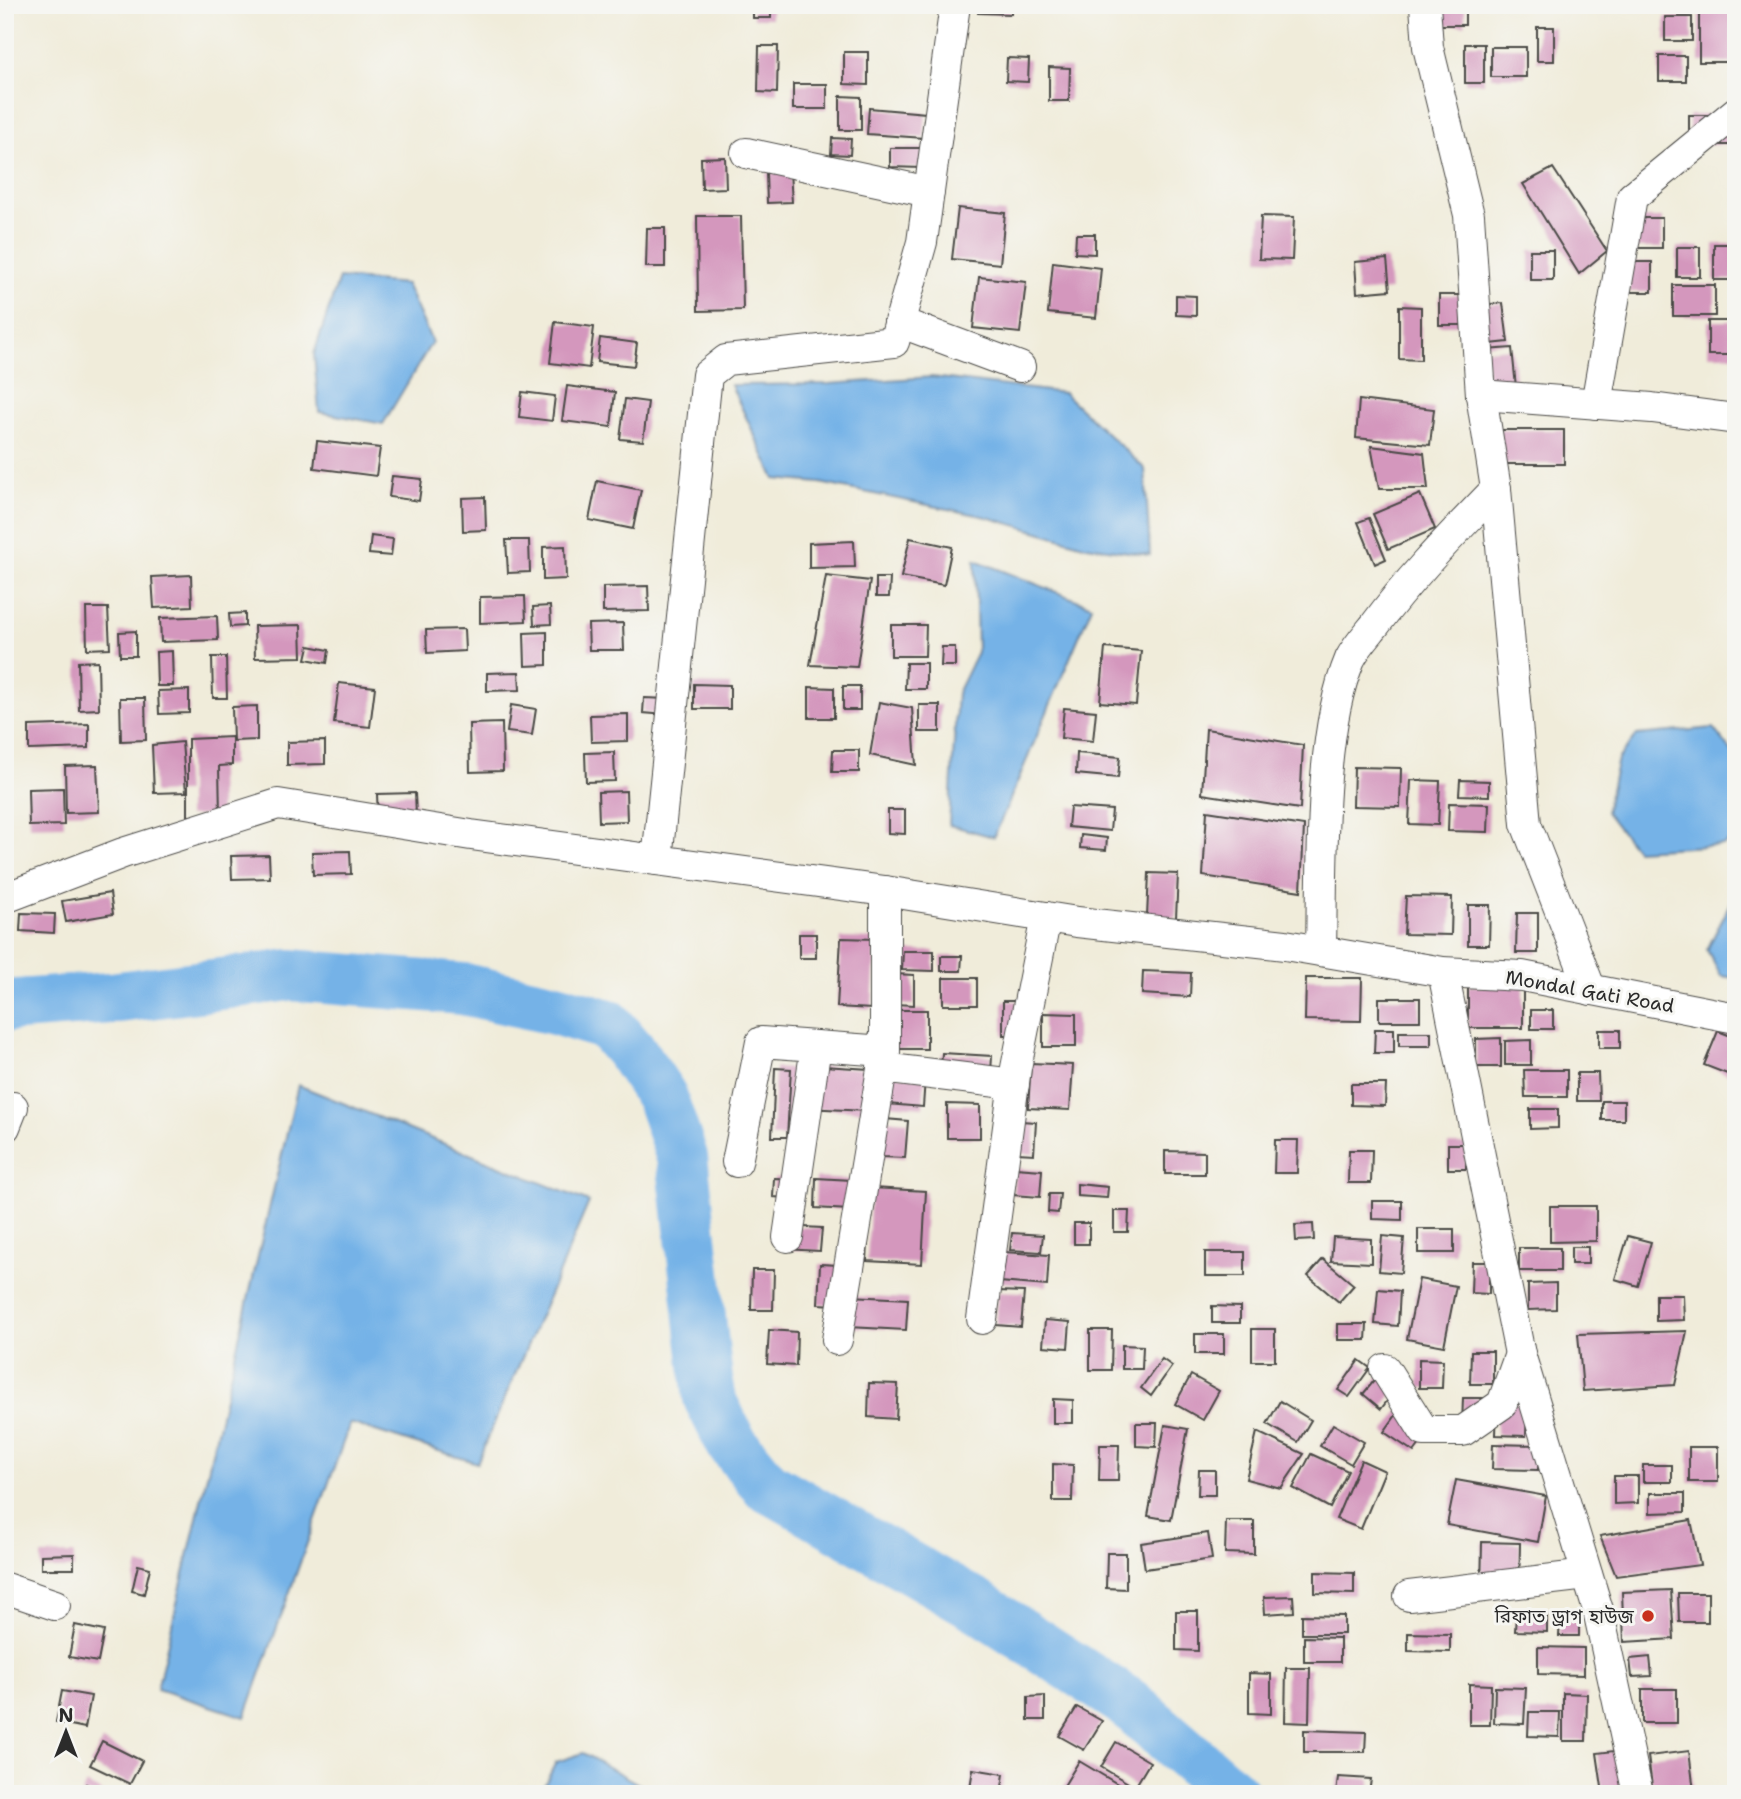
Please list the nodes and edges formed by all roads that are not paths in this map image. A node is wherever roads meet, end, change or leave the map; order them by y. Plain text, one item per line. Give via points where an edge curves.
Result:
1 (955, 5) edge
2 (1425, 5) edge
3 (1736, 112) edge
4 (746, 153) dead end
5 (929, 192) junction
6 (899, 323) junction
7 (1020, 367) dead end
8 (1480, 395) junction
9 (1596, 404) junction
10 (1736, 419) edge
11 (1496, 489) junction
12 (657, 860) junction
13 (886, 891) junction
14 (5, 898) edge
15 (1046, 917) junction
16 (1321, 951) junction
17 (1443, 972) junction
18 (1591, 990) junction
19 (1736, 1018) edge
20 (816, 1046) junction
21 (884, 1060) junction
22 (1014, 1084) junction
23 (5, 1107) edge
24 (5, 1127) edge
25 (737, 1162) dead end
26 (788, 1237) dead end
27 (982, 1318) dead end
28 (836, 1340) dead end
29 (1520, 1354) junction
30 (1385, 1369) dead end
31 (1587, 1575) junction
32 (5, 1588) edge
33 (1409, 1596) dead end
34 (55, 1605) dead end
35 (1638, 1794) edge

1 - 5 street
2 - 8 street via 1428,47 1469,215
3 - 9 street via 1632,197
4 - 5 street
5 - 6 street via 922,242
6 - 7 street
6 - 12 street via 894,342 726,360 707,375
8 - 9 street
8 - 11 street
9 - 10 street
11 - 16 street via 1429,559 1351,658 1338,700 1332,744
11 - 18 street via 1526,824
12 - 13 street, Mondal Gati Road
12 - 14 street, Mondal Gati Road via 278,804 123,853
13 - 15 street, Mondal Gati Road
13 - 21 street
15 - 16 street, Mondal Gati Road
15 - 22 street
16 - 17 street, Mondal Gati Road
17 - 18 street, Mondal Gati Road via 1521,976
17 - 29 street
18 - 19 street, Mondal Gati Road
20 - 21 street
20 - 25 street via 761,1042
20 - 26 street
21 - 22 street
21 - 28 street
22 - 27 street
23 - 24 street via 13,1107
29 - 30 street via 1502,1404 1463,1431 1424,1431
29 - 31 street
31 - 33 street
31 - 35 street
32 - 34 street

